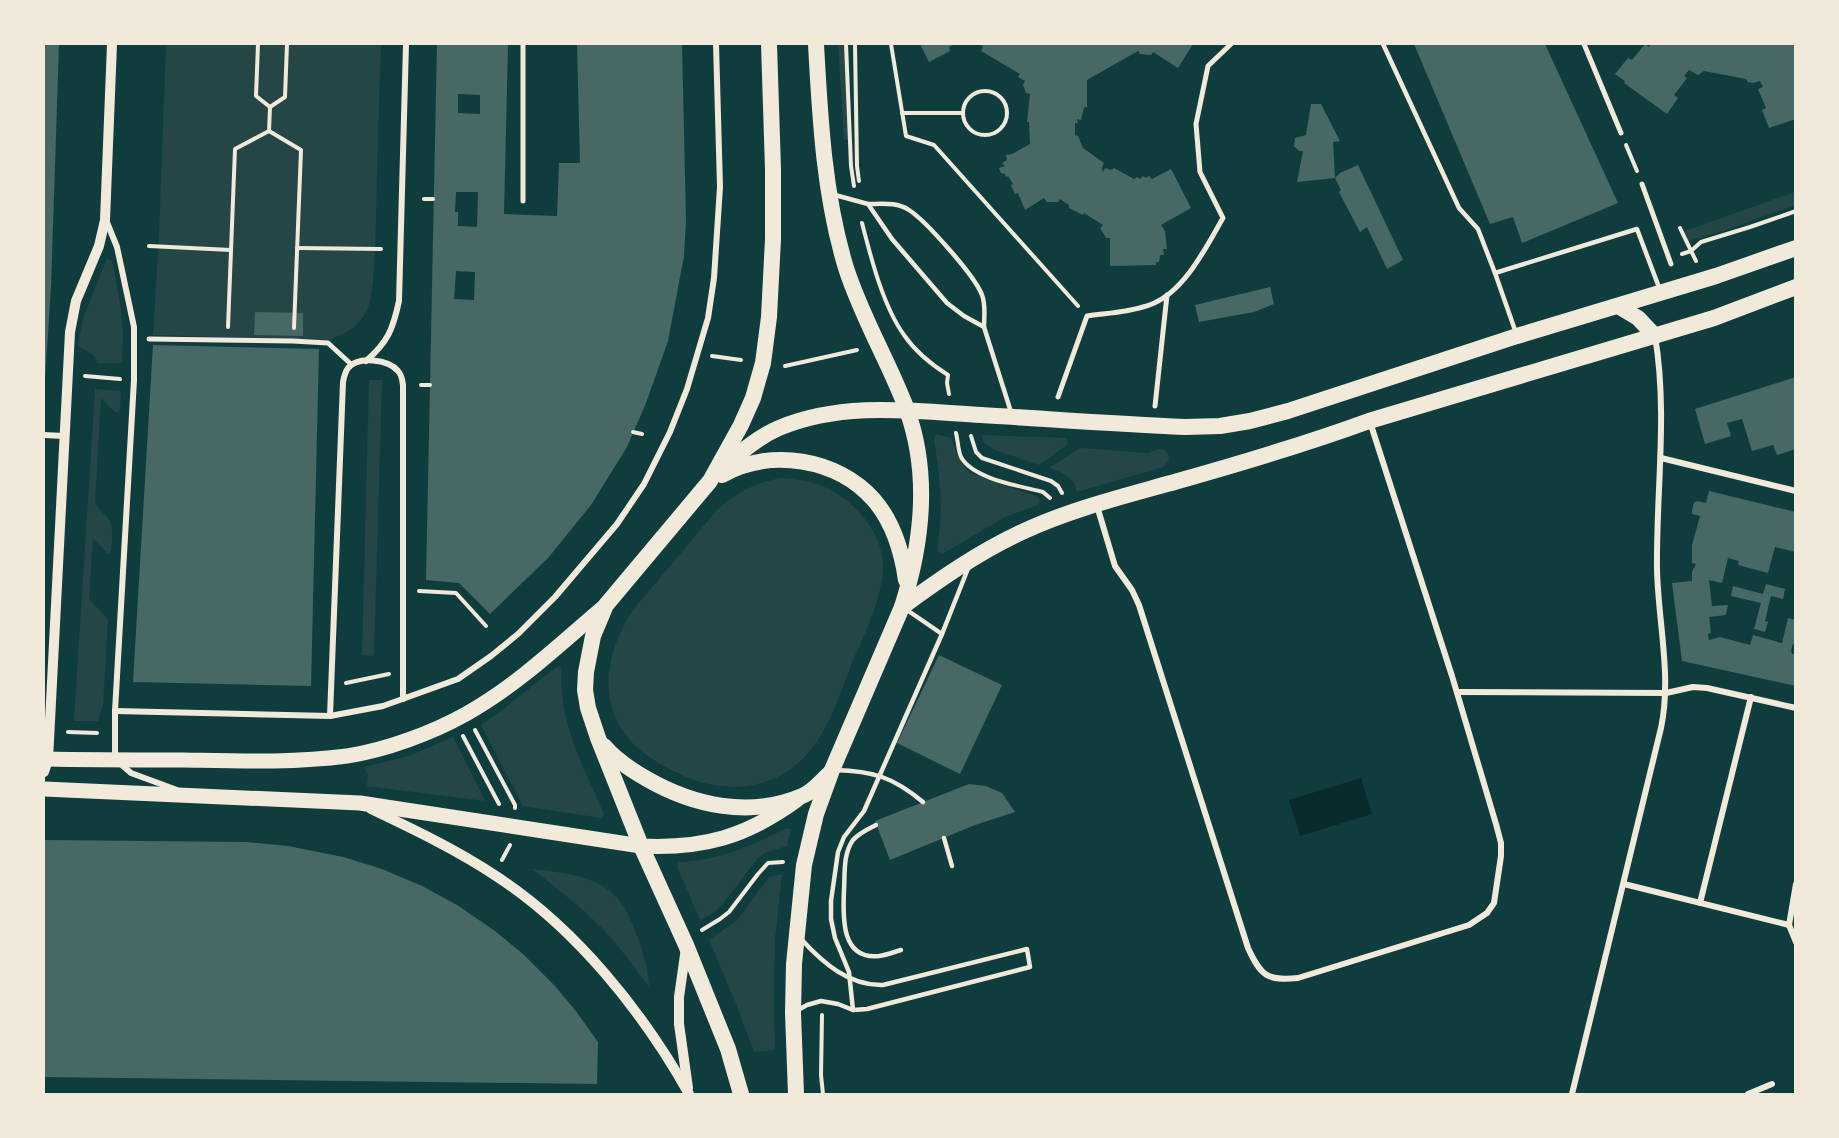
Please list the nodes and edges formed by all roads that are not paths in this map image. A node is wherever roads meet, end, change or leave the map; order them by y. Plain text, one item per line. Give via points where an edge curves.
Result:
1 (112, 44) edge
2 (406, 44) edge
3 (523, 44) edge
4 (716, 44) edge
5 (769, 44) edge
6 (816, 44) edge
7 (1231, 44) edge
8 (1383, 44) edge
9 (1584, 44) edge
10 (1621, 133) road end
11 (1642, 184) road end
12 (829, 194) junction
13 (523, 201) dead end
14 (868, 204) junction
15 (105, 220) junction
16 (1796, 248) edge
17 (1670, 261) road end
18 (1496, 273) junction
19 (1796, 287) edge
20 (1661, 292) junction
21 (1167, 295) junction
22 (1618, 306) junction
23 (984, 327) junction
24 (1517, 336) junction
25 (1655, 336) junction
26 (149, 339) dead end
27 (366, 361) junction
28 (352, 365) junction
29 (1058, 397) dead end
30 (1155, 406) dead end
31 (907, 411) junction
32 (1013, 417) junction
33 (1369, 421) junction
34 (44, 435) edge
35 (64, 436) junction
36 (1661, 458) junction
37 (710, 481) junction
38 (1796, 492) edge
39 (1097, 504) junction
40 (972, 558) junction
41 (907, 590) junction
42 (606, 605) junction
43 (902, 607) junction
44 (942, 634) junction
45 (1457, 692) junction
46 (1666, 693) junction
47 (1751, 697) junction
48 (403, 699) junction
49 (1796, 708) edge
50 (115, 711) junction
51 (330, 716) junction
52 (598, 738) junction
53 (115, 759) junction
54 (45, 764) edge
55 (832, 770) junction
56 (878, 776) junction
57 (44, 789) edge
58 (193, 796) junction
59 (804, 796) junction
60 (923, 802) dead end
61 (360, 803) junction
62 (876, 825) dead end
63 (944, 838) dead end
64 (641, 846) junction
65 (952, 866) dead end
66 (1624, 884) junction
67 (1795, 886) edge
68 (1700, 903) junction
69 (1789, 925) junction
70 (798, 935) junction
71 (1796, 942) edge
72 (686, 945) junction
73 (902, 950) dead end
74 (851, 980) junction
75 (853, 1010) junction
76 (793, 1013) junction
77 (1772, 1084) dead end
78 (689, 1095) edge
79 (741, 1095) edge
80 (796, 1095) edge
81 (1572, 1095) edge
82 (1748, 1095) edge

1 - 15 street
2 - 27 street via 399,302 390,333
3 - 13 street
4 - 48 street via 720,187 713,288 687,389 658,459 617,524 518,634 458,679
5 - 37 highway via 773,239 764,363 741,425
6 - 12 highway
7 - 21 street via 1208,66 1196,124 1200,172 1223,218 1194,269
8 - 18 lane via 1459,208 1478,228
9 - 10 street
11 - 17 street
12 - 14 lane
12 - 31 highway via 835,228 858,302
14 - 23 lane via 892,239 947,303
14 - 23 lane via 896,204 909,210 954,255 982,295
15 - 35 street via 99,246 76,302 70,332
15 - 50 street via 125,277 134,333
16 - 20 highway
18 - 20 lane via 1637,229
18 - 24 lane
19 - 25 highway
20 - 22 highway
21 - 29 street via 1142,308 1087,316
21 - 30 street
22 - 24 highway
22 - 25 highway via 1638,318
23 - 32 lane
24 - 32 highway via 1288,411 1220,426
25 - 33 highway
25 - 36 street via 1661,387
26 - 28 street via 327,343
27 - 28 street
27 - 48 street via 396,368 403,385
28 - 51 street via 343,382
31 - 32 highway
31 - 37 highway via 847,412 778,428 738,454
31 - 41 highway via 915,440 922,502
33 - 39 highway via 1314,441
33 - 45 street
34 - 35 street
35 - 54 street
36 - 38 street
36 - 46 street via 1657,568
37 - 41 highway via 765,460 790,460 838,472 874,500 891,525
37 - 42 highway
39 - 40 highway via 1024,531
39 - 45 street via 1115,566 1139,605 1248,948 1267,976 1281,980 1299,978 1469,925 1488,913 1497,890 1501,843
40 - 43 highway
40 - 44 lane
41 - 43 highway
42 - 52 highway via 593,636 586,672 588,708
42 - 53 main road via 498,694 466,714 409,739 348,756 313,759
43 - 44 lane
43 - 55 highway
44 - 56 lane
45 - 46 street
46 - 47 street via 1692,687
46 - 66 street
47 - 49 street
47 - 68 street
48 - 51 street
50 - 51 street
50 - 53 street
52 - 59 highway via 629,769 697,801 739,808
52 - 64 highway
53 - 54 main road
53 - 58 street via 130,773
55 - 56 lane
55 - 59 highway
55 - 70 highway via 804,865
56 - 60 lane
56 - 74 lane via 859,819 844,837 836,863 832,929
57 - 58 main road
58 - 61 main road
59 - 64 main road via 774,816 727,837 689,846
61 - 64 main road
61 - 78 street via 495,875 547,914 605,973
62 - 73 lane via 857,836 846,858 845,931 862,954 876,957
63 - 65 lane
64 - 72 highway
66 - 68 street
66 - 81 street
67 - 69 street
68 - 69 street
69 - 71 street
70 - 74 lane
70 - 76 highway
72 - 78 street via 679,1024
72 - 79 highway via 728,1049
74 - 75 lane
74 - 75 lane via 883,985 1026,949 1030,967 883,1006
75 - 76 lane via 821,1001
76 - 80 highway
77 - 82 street

